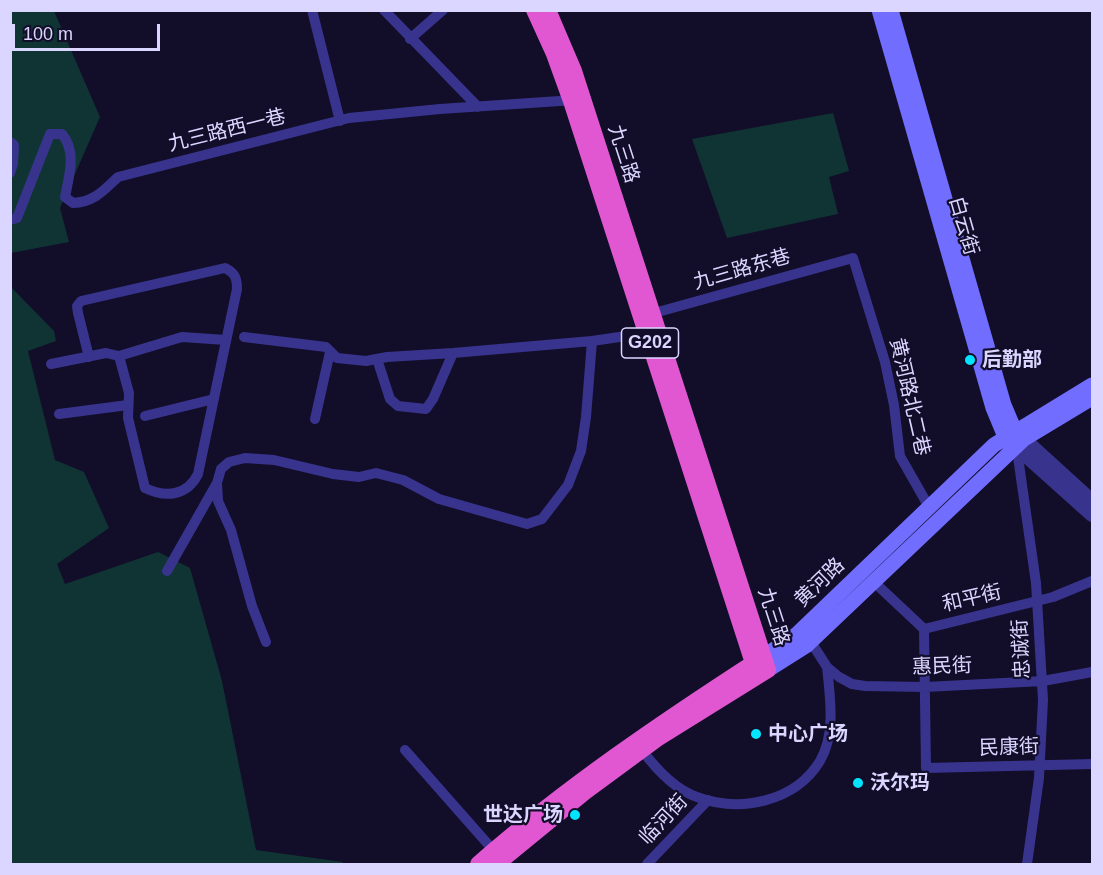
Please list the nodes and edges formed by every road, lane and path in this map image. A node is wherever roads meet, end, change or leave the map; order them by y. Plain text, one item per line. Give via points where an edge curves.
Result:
1 (312, 10) edge
2 (384, 10) edge
3 (443, 10) edge
4 (534, 10) edge
5 (548, 10) edge
6 (879, 10) edge
7 (891, 10) edge
8 (410, 39) junction
9 (577, 100) junction
10 (478, 107) junction
11 (340, 121) junction
12 (10, 142) edge
13 (10, 173) edge
14 (10, 220) edge
15 (853, 258) joint
16 (649, 322) junction
17 (244, 337) dead end
18 (226, 340) junction
19 (592, 341) junction
20 (330, 352) junction
21 (453, 353) junction
22 (119, 356) junction
23 (89, 357) junction
24 (377, 358) junction
25 (51, 363) dead end
26 (1092, 385) edge
27 (1092, 398) edge
28 (214, 399) junction
29 (128, 405) junction
30 (59, 414) dead end
31 (145, 416) dead end
32 (315, 419) dead end
33 (1015, 438) junction
34 (217, 483) junction
35 (193, 484) junction
36 (209, 497) junction
37 (1092, 501) edge
38 (929, 507) junction
39 (1092, 515) edge
40 (167, 571) dead end
41 (1092, 581) edge
42 (874, 582) junction
43 (1037, 602) junction
44 (924, 629) junction
45 (266, 642) dead end
46 (811, 642) junction
47 (762, 663) junction
48 (827, 667) junction
49 (1092, 672) edge
50 (1042, 681) junction
51 (925, 687) junction
52 (405, 750) dead end
53 (642, 750) junction
54 (1092, 764) edge
55 (1040, 765) junction
56 (708, 800) junction
57 (500, 860) edge
58 (478, 864) edge
59 (646, 864) edge
60 (1027, 864) edge

1 - 11 street
2 - 8 street
3 - 8 street
4 - 9 highway, 九三路 / G202
5 - 9 highway, 九三路 / G202 via 566,50
6 - 33 main road, 白云街 via 993,408
7 - 33 main road, 白云街
8 - 10 street
9 - 10 street, 九三路西一巷
9 - 16 highway, 九三路 / G202
10 - 11 street, 九三路西一巷
11 - 14 street, 九三路西一巷 via 118,177 86,202 73,203 65,197 71,167 69,143 62,134 50,134 17,218
12 - 13 street via 14,145
15 - 16 street, 九三路东巷
15 - 38 street, 黄河路北二巷 via 885,362 900,456
16 - 19 street, 九三路东巷
16 - 47 highway, 九三路 / G202
17 - 20 street, 九三路东巷 via 326,347
18 - 22 street via 182,337
18 - 23 street via 237,278 225,268 81,301 77,306
18 - 28 street
19 - 21 street, 九三路东巷
19 - 34 street via 581,451 568,485 542,519 527,524 439,499 403,480 376,473 359,477 333,474 274,460 245,458 230,462 221,469
20 - 24 street, 九三路东巷 via 337,358
20 - 32 street
21 - 24 street, 九三路东巷
21 - 24 street via 426,409 398,406 390,399
22 - 23 street via 106,353
22 - 29 street via 129,393
23 - 25 street
26 - 33 main road, 黄河路
27 - 33 main road, 黄河路
28 - 31 street
28 - 35 street
29 - 30 street
29 - 35 street via 145,488 167,495
33 - 37 street
33 - 38 main road, 黄河路 via 994,445
33 - 39 street
33 - 42 main road, 黄河路
33 - 43 street, 忠诚街
34 - 36 street
34 - 45 street via 218,501
35 - 36 street
36 - 40 street
38 - 47 main road, 黄河路
41 - 43 street, 和平街
42 - 44 street, 和平街
42 - 46 main road, 黄河路
43 - 44 street, 和平街
43 - 50 street, 忠诚街
44 - 51 street
46 - 47 main road, 黄河路
46 - 48 street, 惠民街
47 - 53 highway, 黄河路
47 - 57 highway, 黄河路 via 650,730 588,774
48 - 51 street, 惠民街 via 852,684
48 - 56 street via 829,736 820,761 802,782 777,797 749,805
49 - 50 street, 惠民街
50 - 51 street, 惠民街
50 - 55 street, 忠诚街
51 - 55 street, 民康街 via 926,768
52 - 57 street
53 - 56 street via 675,784
53 - 57 highway, 黄河路
54 - 55 street, 民康街
55 - 60 street, 忠诚街
56 - 59 street, 临河街
57 - 58 highway, 黄河路

